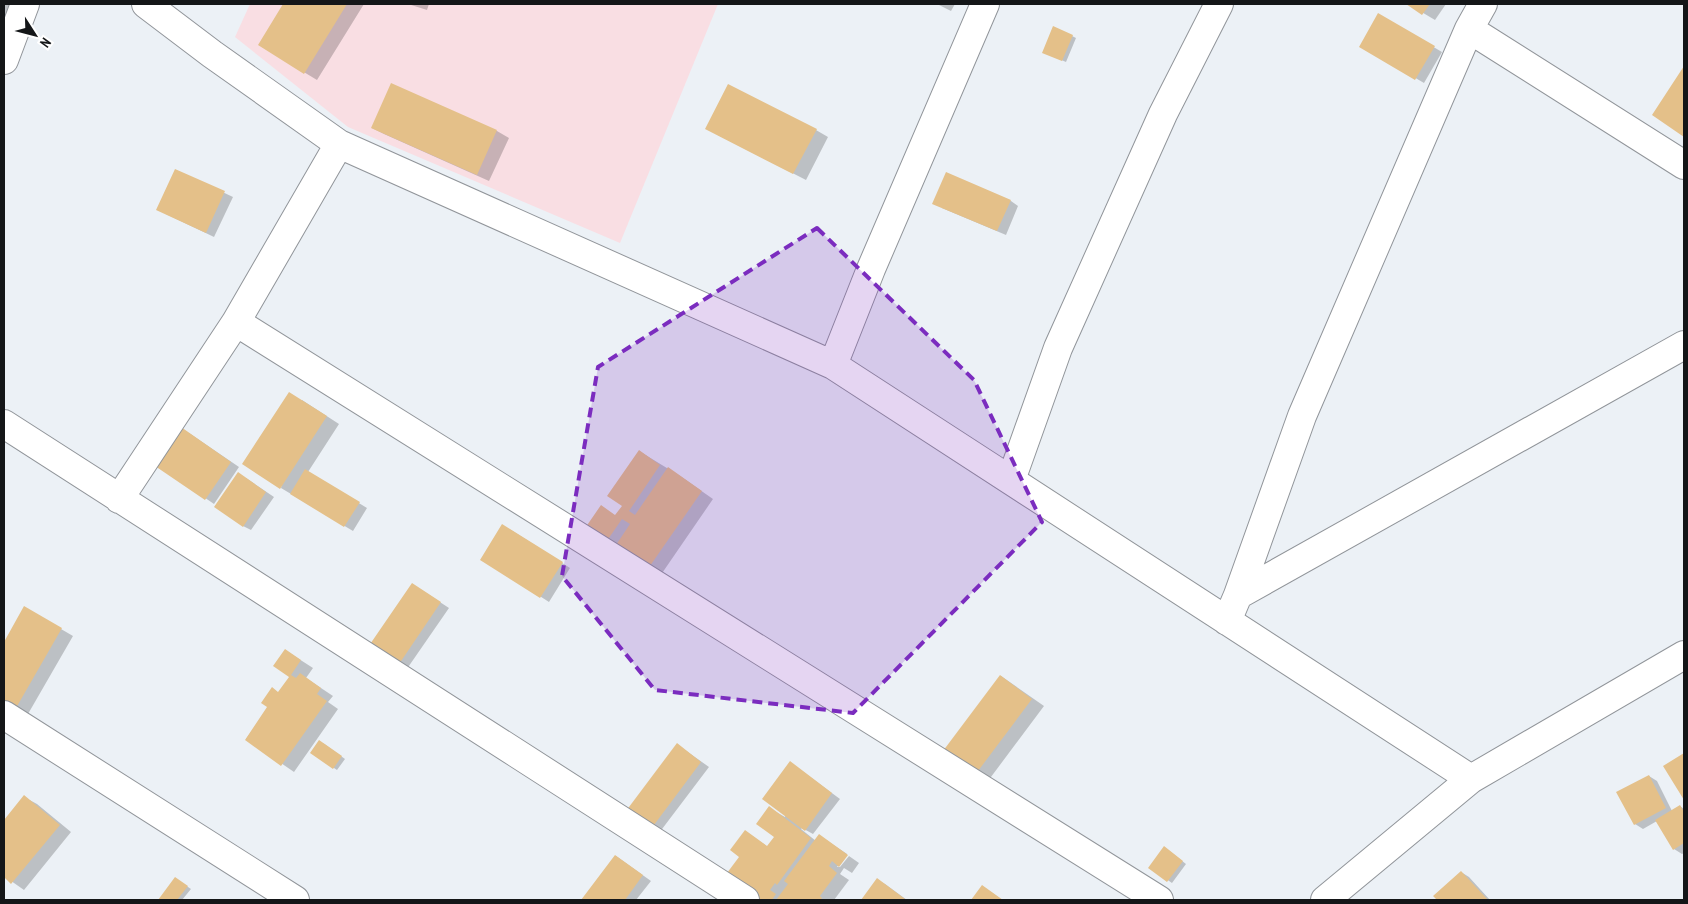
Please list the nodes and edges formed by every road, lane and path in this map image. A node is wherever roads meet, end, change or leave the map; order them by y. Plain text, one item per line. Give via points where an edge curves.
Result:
1 (25, 4) edge
2 (146, 4) edge
3 (985, 4) edge
4 (1218, 4) edge
5 (1483, 4) edge
6 (1469, 29) junction
7 (4, 60) edge
8 (339, 144) junction
9 (1684, 165) edge
10 (236, 322) junction
11 (1684, 345) edge
12 (834, 365) junction
13 (4, 424) edge
14 (1011, 480) junction
15 (120, 499) junction
16 (1238, 595) junction
17 (1227, 621) junction
18 (1684, 655) edge
19 (4, 715) edge
20 (1471, 779) junction
21 (295, 900) edge
22 (744, 900) edge
23 (1159, 900) edge
24 (1325, 900) edge

1 - 7 street
2 - 8 street
3 - 12 street via 871,269
4 - 14 street via 1162,114 1058,348
5 - 6 street
6 - 9 street
6 - 16 street via 1302,416
8 - 10 street
8 - 12 street
10 - 15 street
10 - 23 street
11 - 16 street
12 - 14 street
13 - 15 street
14 - 17 street
15 - 22 street
16 - 17 street
17 - 20 street
18 - 20 street
19 - 21 street
20 - 24 street

